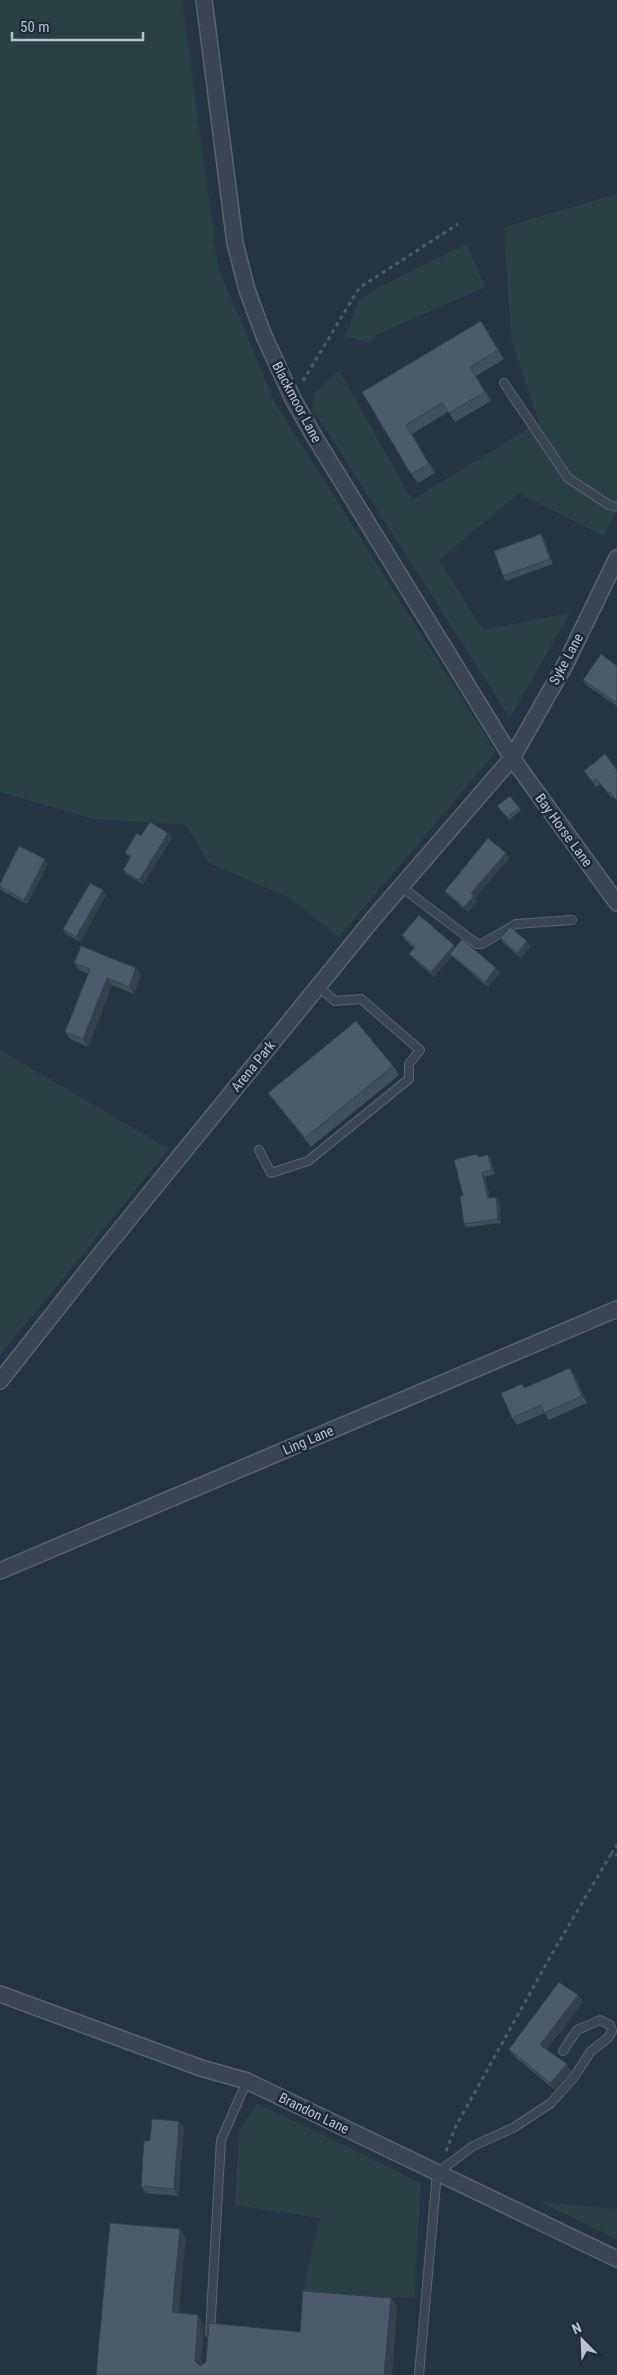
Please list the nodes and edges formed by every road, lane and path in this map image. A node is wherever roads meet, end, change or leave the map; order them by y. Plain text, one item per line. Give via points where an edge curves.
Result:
1 (204, 0) edge
2 (458, 224) dead end
3 (504, 383) dead end
4 (293, 399) junction
5 (617, 507) edge
6 (617, 558) edge
7 (512, 758) junction
8 (400, 886) junction
9 (617, 903) edge
10 (572, 920) dead end
11 (318, 986) junction
12 (259, 1150) dead end
13 (617, 1309) edge
14 (0, 1381) edge
15 (0, 1571) edge
16 (617, 1844) edge
17 (611, 1854) junction
18 (617, 1855) edge
19 (0, 1994) edge
20 (563, 2051) dead end
21 (247, 2082) junction
22 (437, 2173) junction
23 (617, 2259) edge
24 (209, 2341) edge
25 (420, 2375) edge

1 - 4 street, Blackmoor Lane via 235,243 247,290 264,336
2 - 4 path via 359,288
3 - 5 lane via 568,478
4 - 7 street, Blackmoor Lane
6 - 7 street, Syke Lane via 565,665
7 - 8 street, Arena Park
7 - 9 street, Bay Horse Lane
8 - 10 lane via 477,944 516,924
8 - 11 street, Arena Park
11 - 12 lane via 335,1001 361,999 420,1050 409,1064 409,1079 308,1161 271,1173
11 - 14 street, Arena Park
13 - 15 street, Ling Lane
16 - 17 path
17 - 18 path
17 - 22 path via 456,2126
19 - 21 street, Brandon Lane
20 - 22 lane via 578,2030 600,2020 610,2025 612,2031 608,2038 591,2051 551,2103 513,2128 474,2146
21 - 22 street, Brandon Lane
21 - 24 lane via 222,2140
22 - 23 street, Brandon Lane
22 - 25 lane

